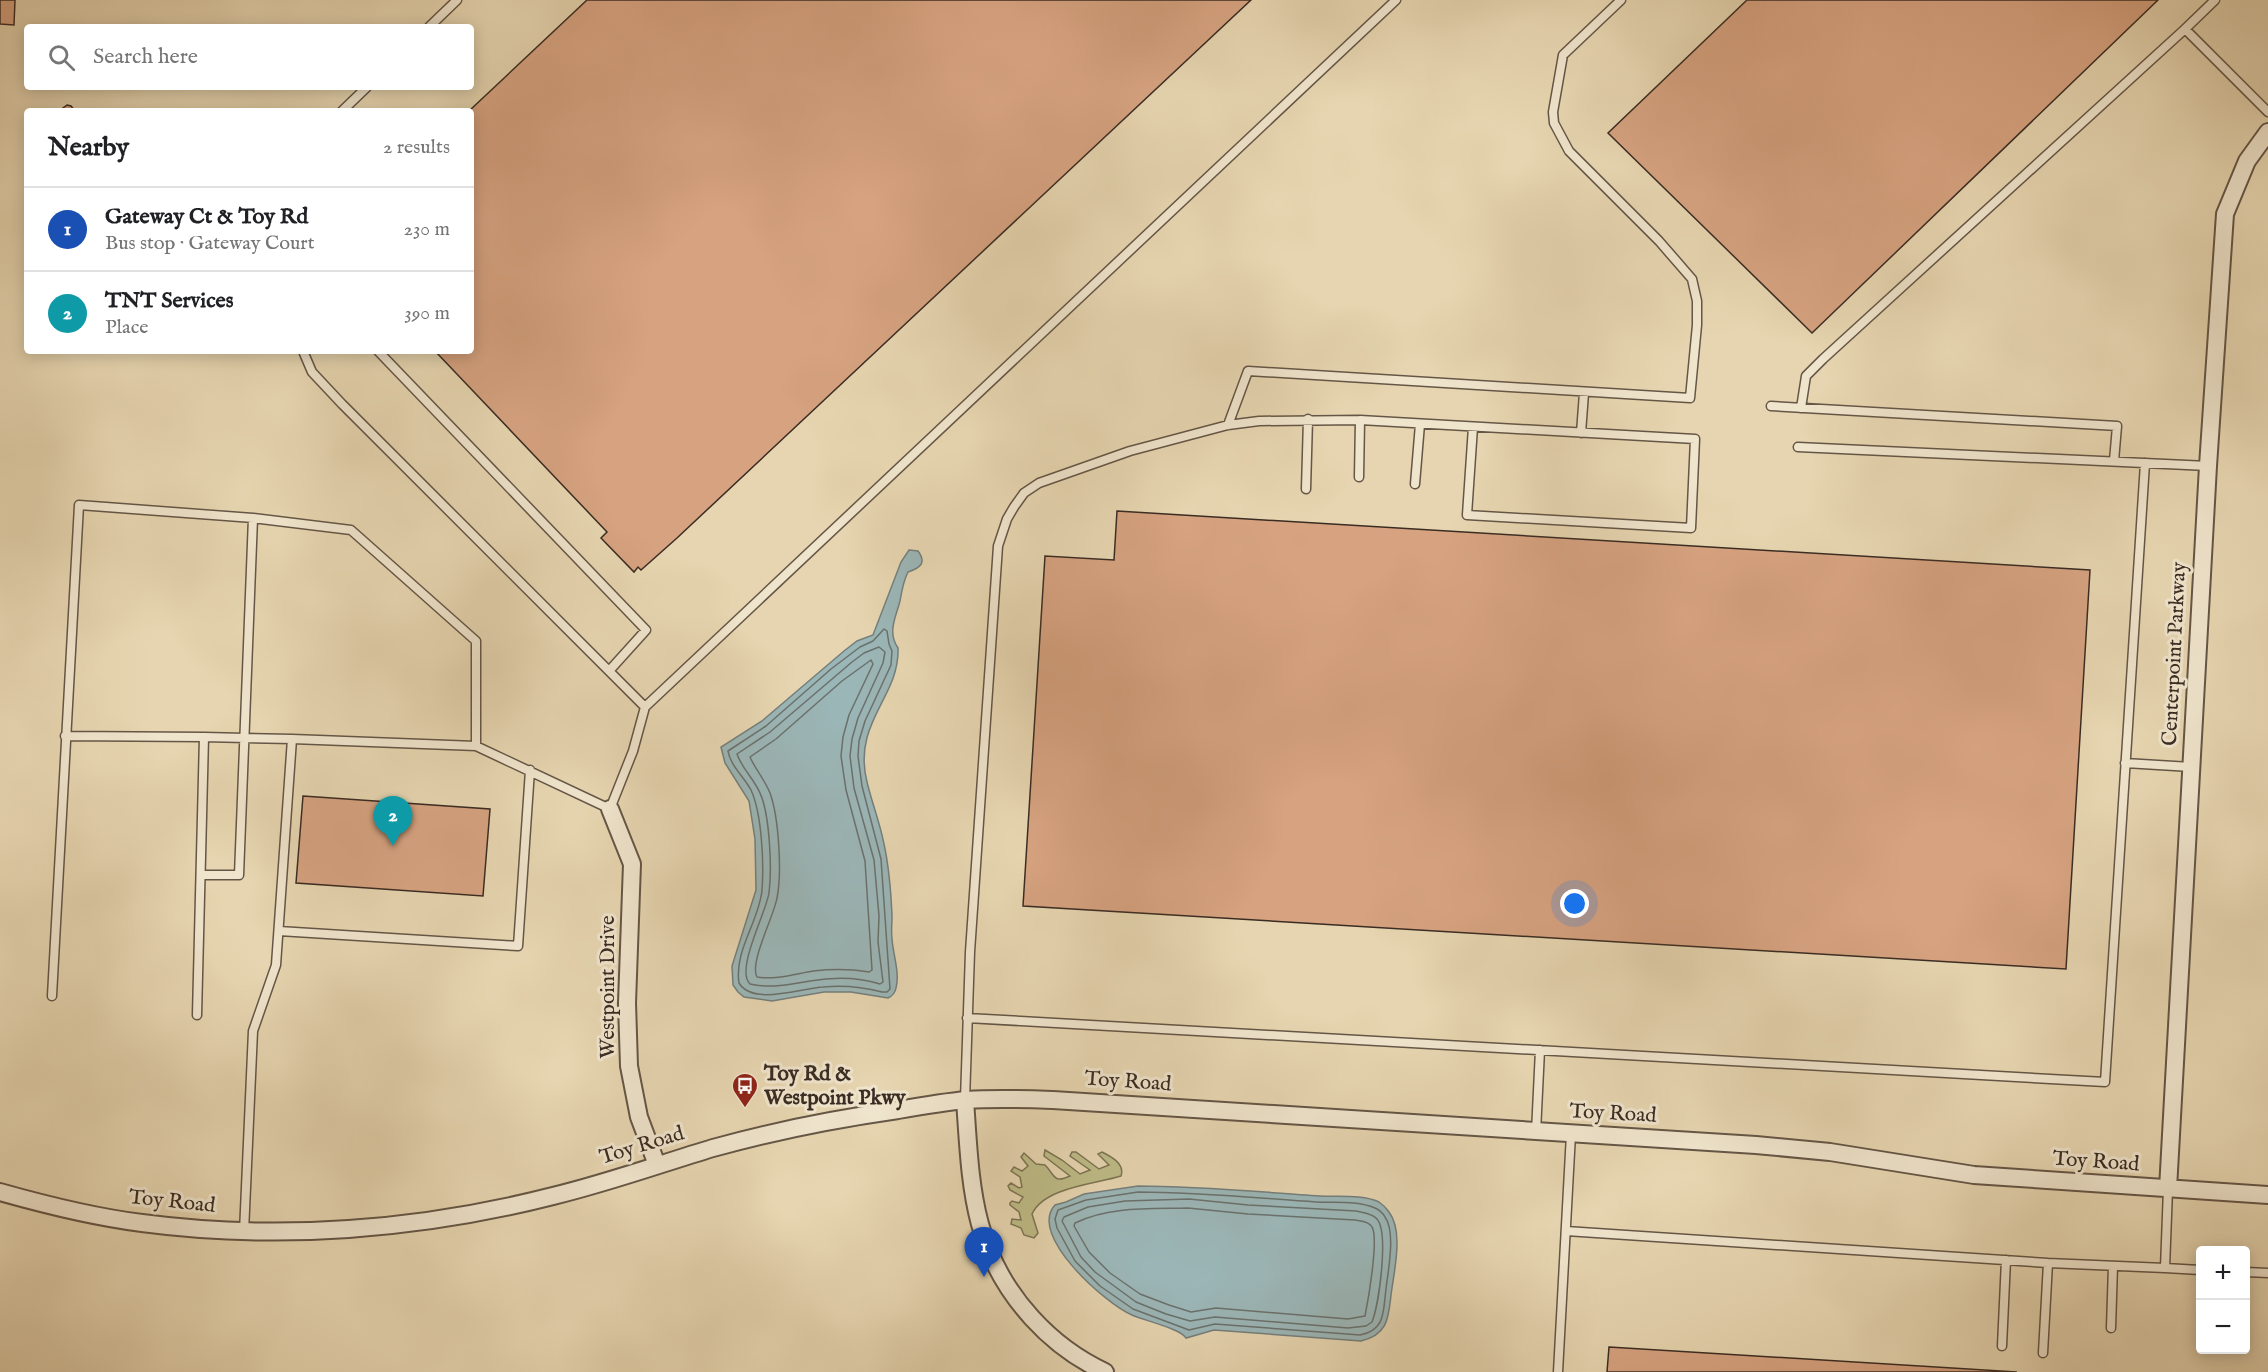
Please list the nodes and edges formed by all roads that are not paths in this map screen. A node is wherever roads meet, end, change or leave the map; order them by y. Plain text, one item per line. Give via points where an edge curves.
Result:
1 (457, 0) edge
2 (1396, 0) edge
3 (1621, 0) edge
4 (2215, 0) edge
5 (432, 24) edge
6 (2185, 29) junction
7 (364, 90) edge
8 (345, 108) edge
9 (2268, 112) edge
10 (2268, 132) edge
11 (304, 354) edge
12 (381, 354) edge
13 (1584, 393) junction
14 (1771, 406) dead end
15 (1801, 408) junction
16 (1308, 419) junction
17 (1360, 420) junction
18 (1420, 423) junction
19 (1228, 425) junction
20 (1473, 426) junction
21 (1581, 433) junction
22 (1798, 447) dead end
23 (2114, 461) junction
24 (2145, 463) junction
25 (2208, 466) junction
26 (1359, 477) dead end
27 (1415, 484) dead end
28 (1306, 489) dead end
29 (253, 518) junction
30 (609, 671) junction
31 (645, 707) junction
32 (65, 736) junction
33 (204, 737) junction
34 (244, 738) junction
35 (292, 739) junction
36 (476, 746) junction
37 (2125, 763) junction
38 (2191, 767) junction
39 (530, 770) junction
40 (610, 809) junction
41 (201, 875) junction
42 (279, 932) junction
43 (52, 996) dead end
44 (197, 1015) dead end
45 (968, 1018) junction
46 (1540, 1050) junction
47 (965, 1100) junction
48 (1536, 1132) junction
49 (1571, 1134) junction
50 (657, 1165) junction
51 (2168, 1189) junction
52 (0, 1192) edge
53 (2268, 1195) edge
54 (1566, 1231) junction
55 (244, 1232) junction
56 (2006, 1260) junction
57 (2048, 1263) junction
58 (2113, 1266) junction
59 (2165, 1268) junction
60 (2196, 1270) edge
61 (2250, 1272) edge
62 (2268, 1273) edge
63 (2111, 1328) dead end
64 (2002, 1347) dead end
65 (2043, 1353) dead end
66 (1105, 1372) edge
67 (1558, 1372) edge

1 - 5 lane
2 - 31 lane
3 - 13 lane via 1563,54 1554,123 1569,150 1692,279 1697,324 1690,398
4 - 6 lane
6 - 9 lane
6 - 15 lane via 1823,358 1806,376
7 - 8 lane
10 - 25 street, Centerpoint Parkway via 2247,161 2224,214
11 - 30 lane via 312,372 342,404
12 - 30 lane via 646,630
13 - 19 lane via 1248,371
13 - 21 lane
14 - 15 lane
15 - 23 lane via 2117,426
16 - 17 lane
16 - 19 lane
16 - 28 lane
17 - 18 lane
17 - 26 lane
18 - 20 lane
18 - 27 lane
19 - 45 lane via 1130,451 1039,483 1024,493 1006,519 996,563
20 - 21 lane
20 - 21 lane via 1467,515 1691,528 1695,439
22 - 23 lane
23 - 24 lane
24 - 25 lane
24 - 37 lane
25 - 38 street, Centerpoint Parkway
29 - 32 lane via 79,505
29 - 34 lane
29 - 36 lane via 351,530 476,641
30 - 31 lane
31 - 40 lane
32 - 33 lane
32 - 43 lane
33 - 34 lane
33 - 41 lane
34 - 35 lane
34 - 41 lane via 239,875
35 - 36 lane
35 - 42 lane
36 - 39 lane
37 - 38 lane
37 - 46 lane via 2104,1082
38 - 51 street, Centerpoint Parkway
39 - 40 lane
39 - 42 lane via 518,946
40 - 50 street, Westpoint Drive via 632,864 629,1066 639,1117
41 - 44 lane
42 - 55 lane via 276,966 253,1031
45 - 46 lane
45 - 47 lane
46 - 48 lane
47 - 48 street, Toy Road via 1053,1100
47 - 50 street, Toy Road via 796,1128
47 - 66 street via 974,1202 987,1251 997,1271 1039,1326 1059,1344
48 - 49 street, Toy Road
49 - 51 street, Toy Road via 1830,1152 1974,1175
49 - 54 lane
50 - 55 street, Toy Road via 554,1196 435,1219 345,1229
51 - 53 street, Toy Road
51 - 59 lane
52 - 55 street, Toy Road via 139,1223
54 - 56 lane
54 - 67 lane
56 - 57 lane
56 - 64 lane
57 - 58 lane
57 - 65 lane
58 - 59 lane
58 - 63 lane
59 - 60 lane
61 - 62 lane

